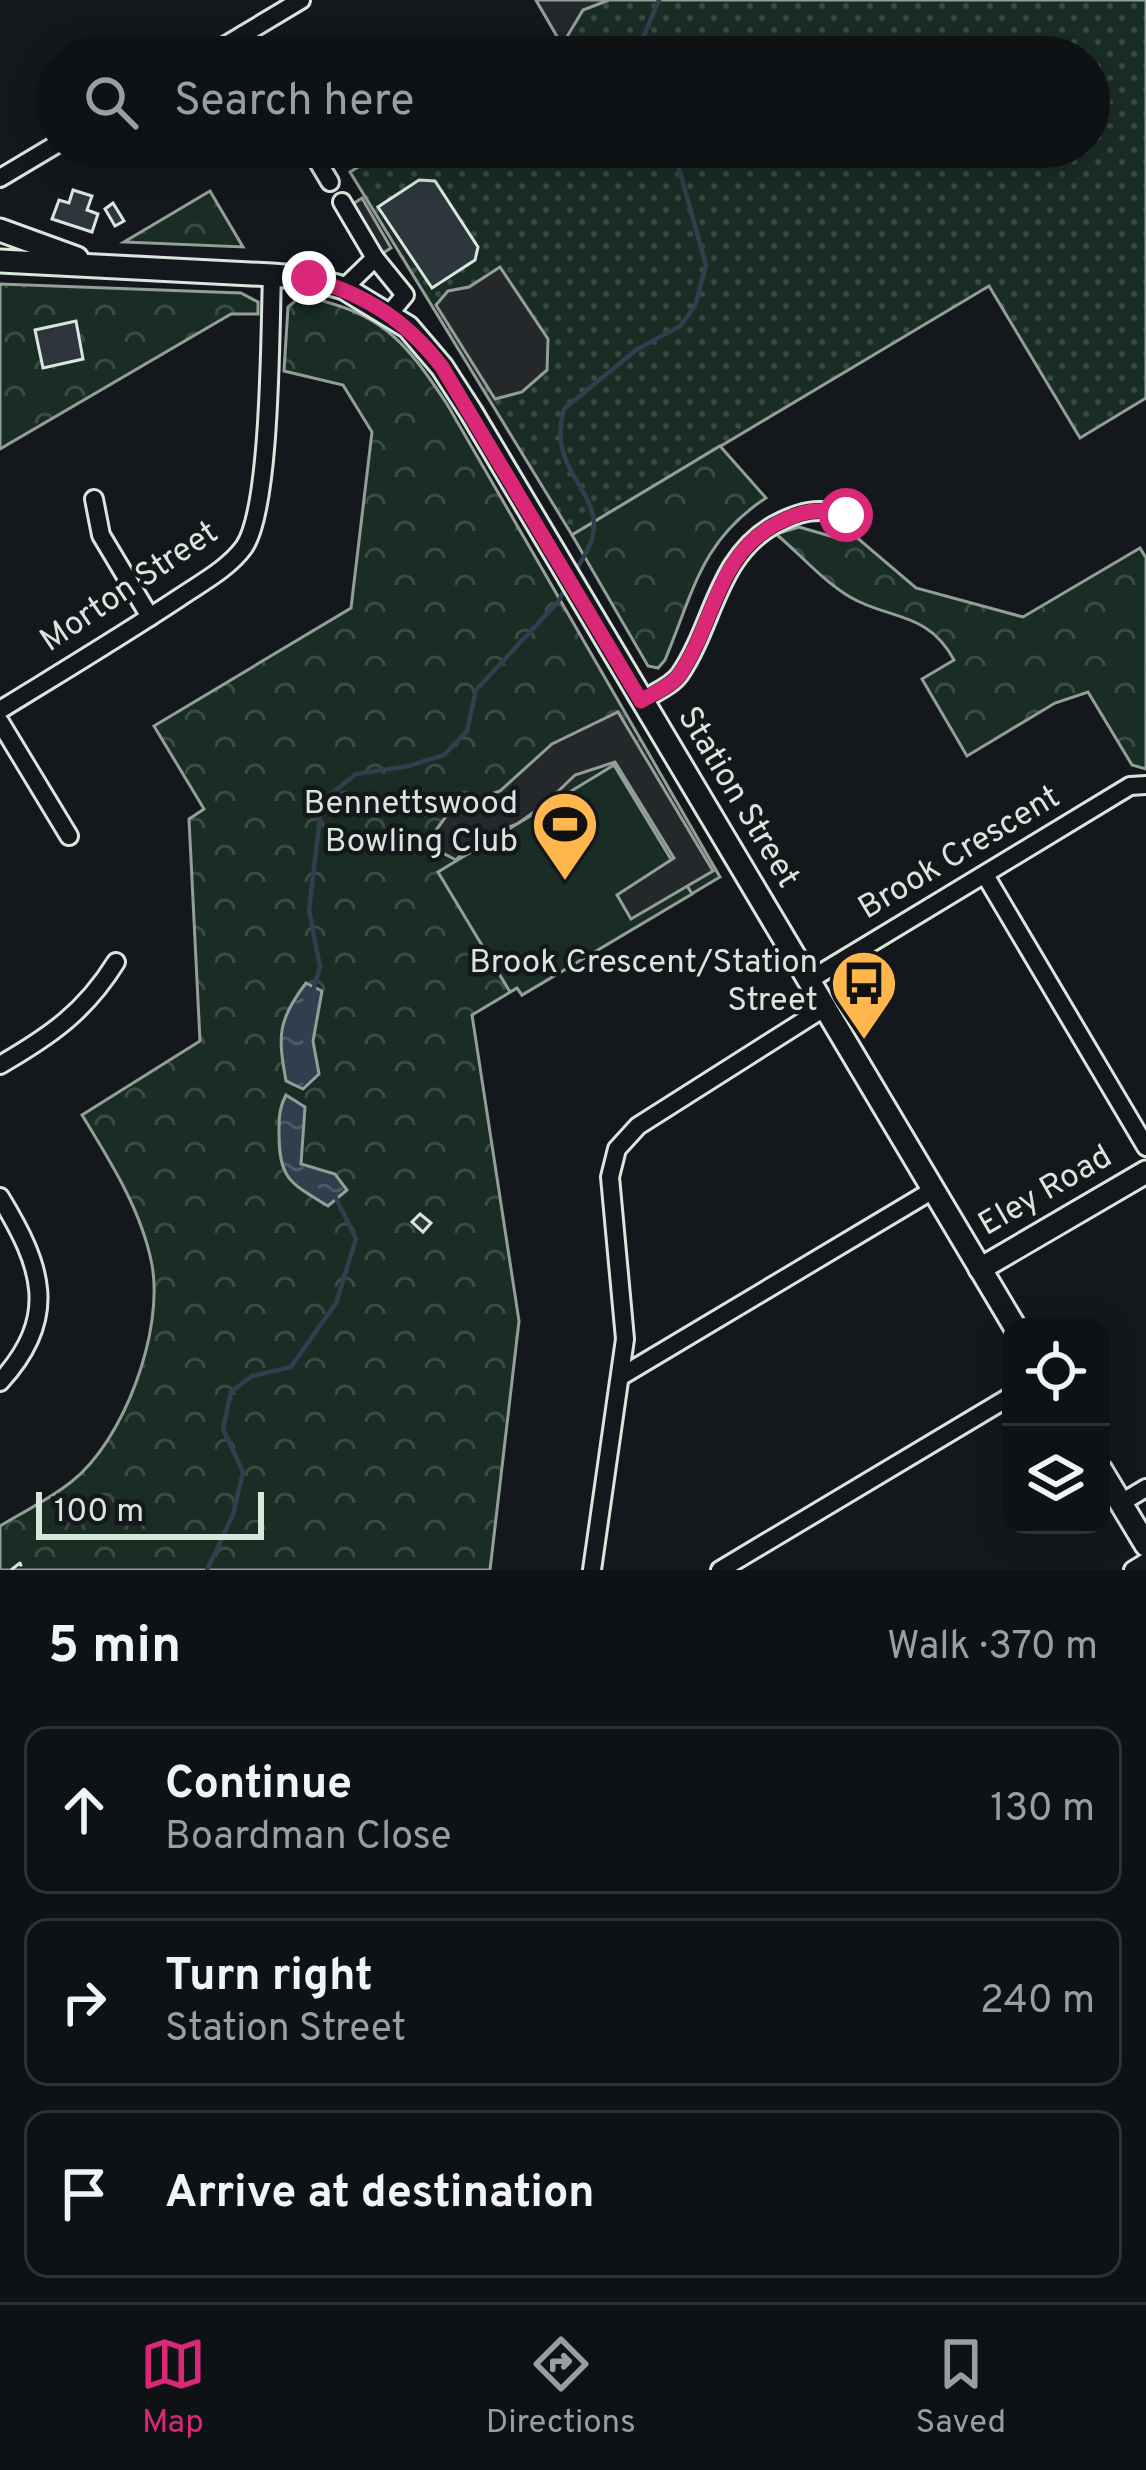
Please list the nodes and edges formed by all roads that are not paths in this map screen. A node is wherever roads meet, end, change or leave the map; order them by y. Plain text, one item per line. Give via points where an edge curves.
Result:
1 (301, 0) edge
2 (243, 35) edge
3 (36, 157) edge
4 (322, 168) edge
5 (0, 178) edge
6 (330, 182) dead end
7 (342, 202) dead end
8 (0, 230) edge
9 (375, 258) junction
10 (3, 263) edge
11 (100, 265) junction
12 (272, 275) junction
13 (344, 288) junction
14 (397, 304) junction
15 (94, 499) dead end
16 (846, 515) dead end
17 (150, 617) junction
18 (641, 701) junction
19 (0, 710) edge
20 (0, 722) edge
21 (1146, 785) edge
22 (69, 836) dead end
23 (985, 875) junction
24 (116, 962) dead end
25 (808, 981) junction
26 (824, 1008) junction
27 (0, 1065) edge
28 (1146, 1147) edge
29 (1146, 1172) edge
30 (933, 1190) junction
31 (0, 1197) edge
32 (980, 1269) junction
33 (1010, 1318) edge
34 (620, 1377) junction
35 (0, 1382) edge
36 (1002, 1401) edge
37 (1110, 1485) edge
38 (1146, 1488) edge
39 (1121, 1503) junction
40 (1146, 1545) edge
41 (1146, 1562) edge
42 (592, 1570) edge
43 (720, 1570) edge
44 (1133, 1570) edge

1 - 2 street
3 - 5 street
4 - 6 street
7 - 9 street, Station Street
8 - 11 main road, Station Street
9 - 13 street
9 - 14 street, Station Street
10 - 11 main road, Station Street
11 - 12 main road, Station Street
12 - 13 main road, Station Street
12 - 17 street, Morton Street via 263,455 246,545
13 - 14 main road, Station Street
14 - 18 main road, Station Street
15 - 17 street via 101,535
16 - 18 street via 820,508 759,534 717,591 679,676
17 - 19 street, Morton Street
18 - 25 main road, Station Street
20 - 22 street
21 - 23 street, Brook Crescent via 1130,786
23 - 25 street, Brook Crescent
23 - 28 street
24 - 27 street via 58,1031
25 - 26 main road, Station Street
26 - 30 main road, Station Street
26 - 34 street via 638,1126 617,1149 610,1177 625,1339
29 - 32 main road, Eley Road
30 - 32 main road, Station Street
30 - 34 street
31 - 35 street via 39,1275 37,1318 23,1357
32 - 33 main road, Station Street
34 - 42 street
36 - 43 street
37 - 39 main road
38 - 39 street
39 - 40 main road
41 - 44 street

